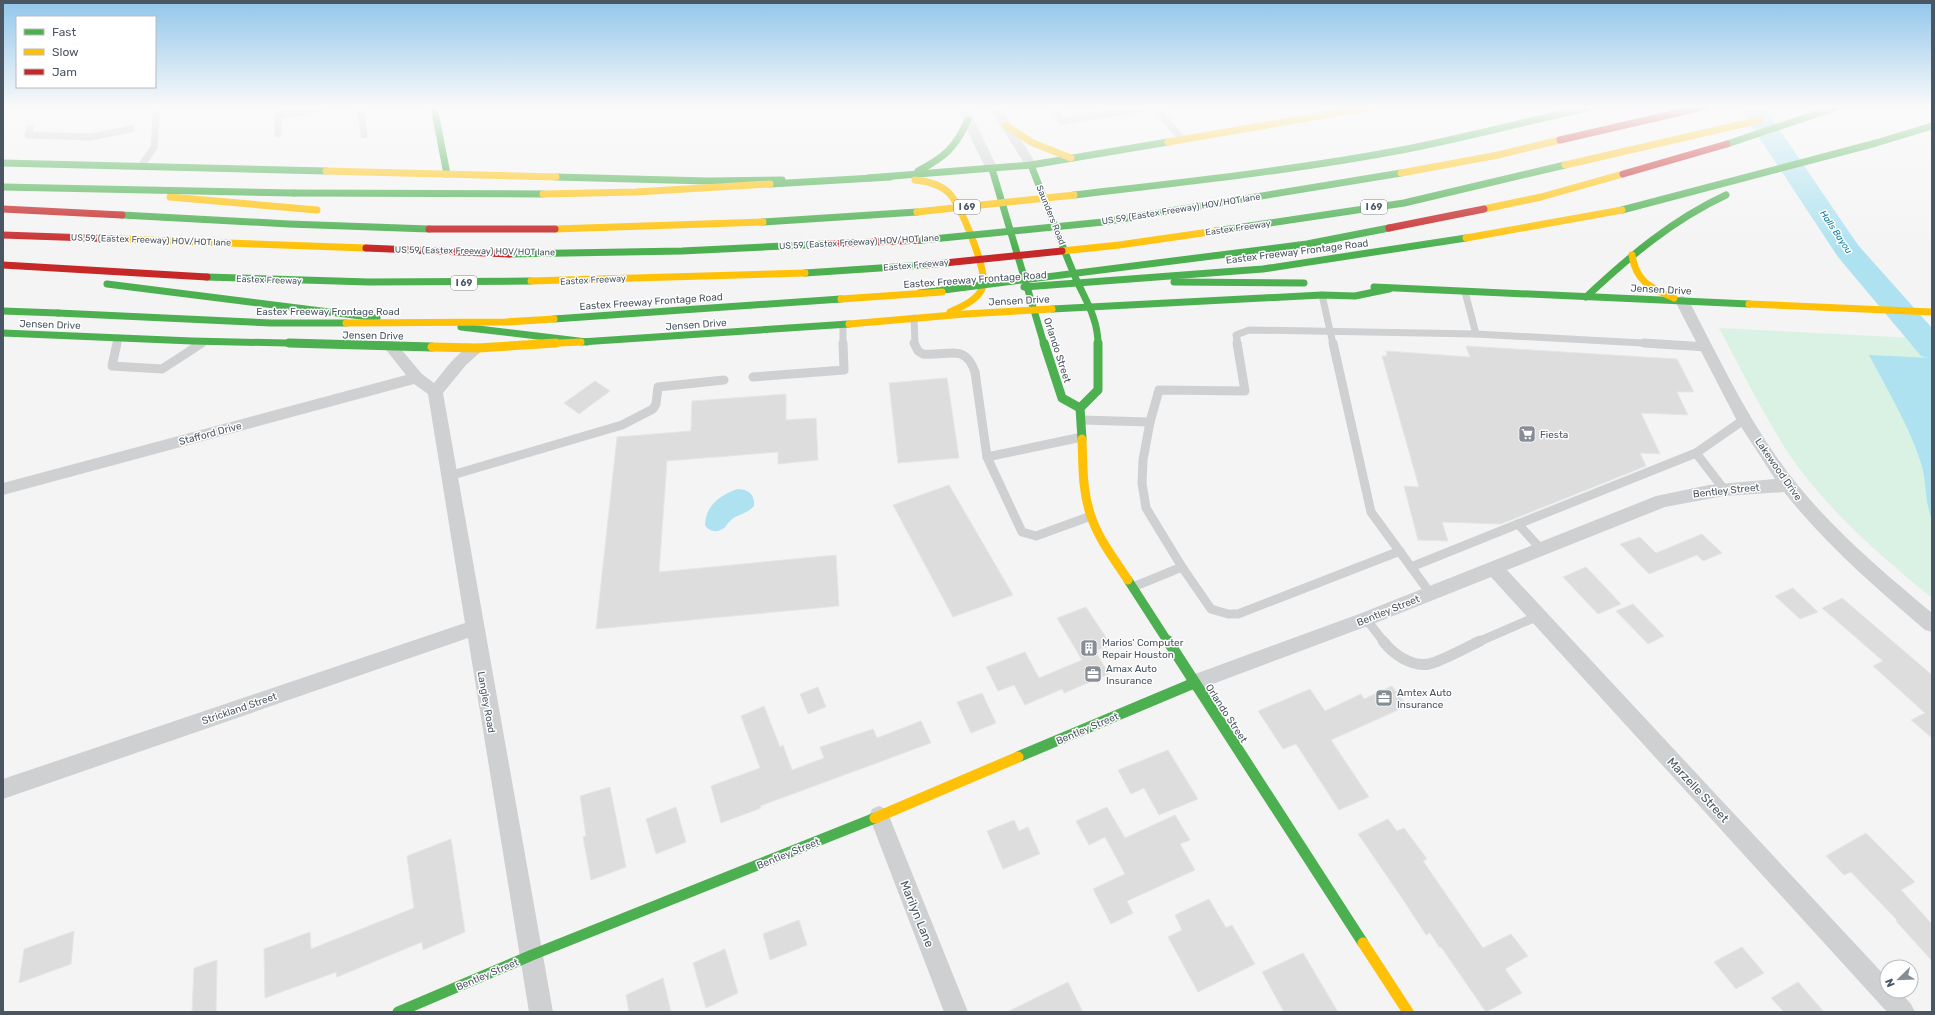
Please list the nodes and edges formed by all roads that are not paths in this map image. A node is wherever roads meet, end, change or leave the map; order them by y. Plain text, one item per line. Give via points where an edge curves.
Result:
1 (149, 154) edge
2 (444, 154) edge
3 (950, 154) edge
4 (985, 154) edge
5 (1023, 154) edge
6 (1063, 154) edge
7 (1092, 154) edge
8 (1371, 154) edge
9 (1501, 154) edge
10 (1613, 154) edge
11 (1690, 154) edge
12 (1833, 154) edge
13 (1072, 158) junction
14 (3, 163) edge
15 (1030, 165) junction
16 (142, 166) junction
17 (1781, 168) junction
18 (992, 169) junction
19 (447, 174) junction
20 (909, 176) junction
21 (892, 177) junction
22 (3, 180) edge
23 (1757, 184) dead end
24 (3, 187) edge
25 (1736, 192) dead end
26 (3, 209) edge
27 (324, 211) dead end
28 (354, 218) dead end
29 (383, 228) junction
30 (3, 235) edge
31 (1632, 255) junction
32 (3, 264) edge
33 (3, 271) edge
34 (58, 278) dead end
35 (1077, 280) junction
36 (98, 283) dead end
37 (1314, 283) dead end
38 (1359, 284) dead end
39 (1389, 289) junction
40 (1465, 292) junction
41 (920, 293) junction
42 (1322, 295) junction
43 (1586, 297) junction
44 (1682, 301) junction
45 (1091, 307) junction
46 (1034, 310) junction
47 (3, 311) edge
48 (1932, 312) edge
49 (942, 316) junction
50 (914, 318) junction
51 (843, 324) junction
52 (1330, 330) junction
53 (3, 333) edge
54 (1476, 334) junction
55 (118, 338) junction
56 (204, 341) junction
57 (587, 342) junction
58 (390, 346) junction
59 (1706, 347) junction
60 (478, 348) junction
61 (753, 377) dead end
62 (417, 378) junction
63 (724, 380) dead end
64 (435, 392) junction
65 (1080, 408) junction
66 (1745, 418) junction
67 (1081, 420) junction
68 (1150, 422) junction
69 (1082, 437) junction
70 (1696, 453) junction
71 (987, 457) junction
72 (449, 476) junction
73 (1787, 485) junction
74 (1723, 488) junction
75 (3, 489) edge
76 (1091, 516) junction
77 (1518, 524) junction
78 (1541, 549) junction
79 (1400, 551) junction
80 (1182, 567) junction
81 (1411, 567) junction
82 (1493, 567) junction
83 (1133, 587) junction
84 (1430, 593) junction
85 (1538, 616) junction
86 (1366, 619) junction
87 (1932, 624) edge
88 (474, 628) junction
89 (1194, 683) junction
90 (3, 789) edge
91 (879, 816) junction
92 (532, 955) junction
93 (398, 1012) edge
94 (541, 1012) edge
95 (956, 1012) edge
96 (1408, 1012) edge
97 (1903, 1012) edge

1 - 16 lane
2 - 19 main road
3 - 20 main road
4 - 18 street
5 - 15 street, Saunders Road
6 - 13 main road
7 - 13 main road
8 - 29 main road, I 69, bridge via 1269,171 1093,194 802,221 559,230
9 - 30 main road, US 59 (Eastex Freeway) HOV/HOT lane, bridge via 1340,184 1103,222 922,240 517,254
10 - 32 main road, Eastex Freeway / I 69, bridge via 1404,203 1119,245 926,265 815,273 458,283 278,281
11 - 41 main road, bridge via 1541,197 1307,244
12 - 17 main road, Eastex Freeway Frontage Road
13 - 15 main road
14 - 16 main road
15 - 18 main road
15 - 35 main road, Saunders Road
16 - 19 main road
17 - 23 main road via 1770,179
17 - 41 main road, Eastex Freeway Frontage Road, bridge via 1622,210 1435,244 1263,269
18 - 20 main road
18 - 46 main road
19 - 21 main road via 708,181
20 - 21 main road
21 - 24 main road, bridge via 636,192 514,194 294,193
21 - 49 main road via 933,184 951,194 960,209 979,258 984,284 976,298
22 - 27 main road
25 - 31 main road via 1709,201 1673,222
26 - 29 main road, I 69
28 - 29 main road
31 - 43 main road
31 - 44 main road via 1636,274 1646,284
33 - 34 main road
35 - 37 main road via 1127,283
35 - 45 main road, Saunders Road
36 - 57 main road via 271,306
38 - 39 main road, Jensen Drive
39 - 40 main road, Jensen Drive
39 - 42 main road, Jensen Drive via 1355,296
40 - 43 main road, Jensen Drive
40 - 54 lane
41 - 47 main road, Eastex Freeway Frontage Road, bridge via 506,322 271,323
42 - 45 main road, Jensen Drive
42 - 52 lane
43 - 44 main road, Jensen Drive
44 - 48 main road, Jensen Drive
44 - 59 street, Lakewood Drive
45 - 46 main road, Jensen Drive
45 - 65 main road via 1098,330 1098,390
46 - 49 main road, Jensen Drive
46 - 65 main road, Orlando Street via 1062,398
49 - 50 main road, Jensen Drive
50 - 51 main road, Jensen Drive
50 - 71 lane via 915,346 918,351 925,355 965,354 972,362
51 - 57 main road, Jensen Drive
51 - 61 lane via 844,370
52 - 54 lane
52 - 68 lane via 1249,330 1236,335 1245,391 1159,390
52 - 79 lane via 1371,512
53 - 55 main road, Jensen Drive
54 - 59 lane
55 - 56 main road, Jensen Drive
55 - 56 lane via 112,366 162,369
56 - 58 main road, Jensen Drive
57 - 60 main road, Jensen Drive
58 - 60 main road, Jensen Drive
58 - 62 street
59 - 66 street, Lakewood Drive
60 - 64 street via 461,361
62 - 64 street
62 - 75 street, Stafford Drive
63 - 72 lane via 658,387 653,409 622,425
64 - 72 street, Langley Road
65 - 67 main road, Orlando Street
66 - 70 lane
66 - 73 street, Lakewood Drive
67 - 68 lane
67 - 69 main road, Orlando Street
68 - 80 lane via 1143,460 1142,483 1146,508
69 - 71 lane
69 - 76 main road, Orlando Street via 1084,487
70 - 74 lane
70 - 77 lane
71 - 76 lane via 1022,532 1036,536
72 - 88 street, Langley Road
73 - 74 street, Bentley Street
73 - 87 street, Lakewood Drive via 1850,552
74 - 78 street, Bentley Street via 1662,501
76 - 83 main road, Orlando Street via 1102,539
77 - 78 lane
77 - 81 lane
78 - 82 street, Bentley Street
79 - 80 lane via 1238,614 1211,609
79 - 81 lane
80 - 83 lane
81 - 84 lane
82 - 84 street, Bentley Street
82 - 85 street, Marzelle Street
83 - 89 main road, Orlando Street
84 - 86 street, Bentley Street
85 - 86 lane via 1428,664 1413,663 1396,656
85 - 97 street, Marzelle Street
86 - 89 street, Bentley Street
88 - 90 street, Strickland Street
88 - 92 street, Langley Road
89 - 91 main road, Bentley Street
89 - 96 main road, Orlando Street
91 - 92 main road, Bentley Street
91 - 95 street, Marilyn Lane
92 - 93 main road, Bentley Street
92 - 94 street, Langley Road

